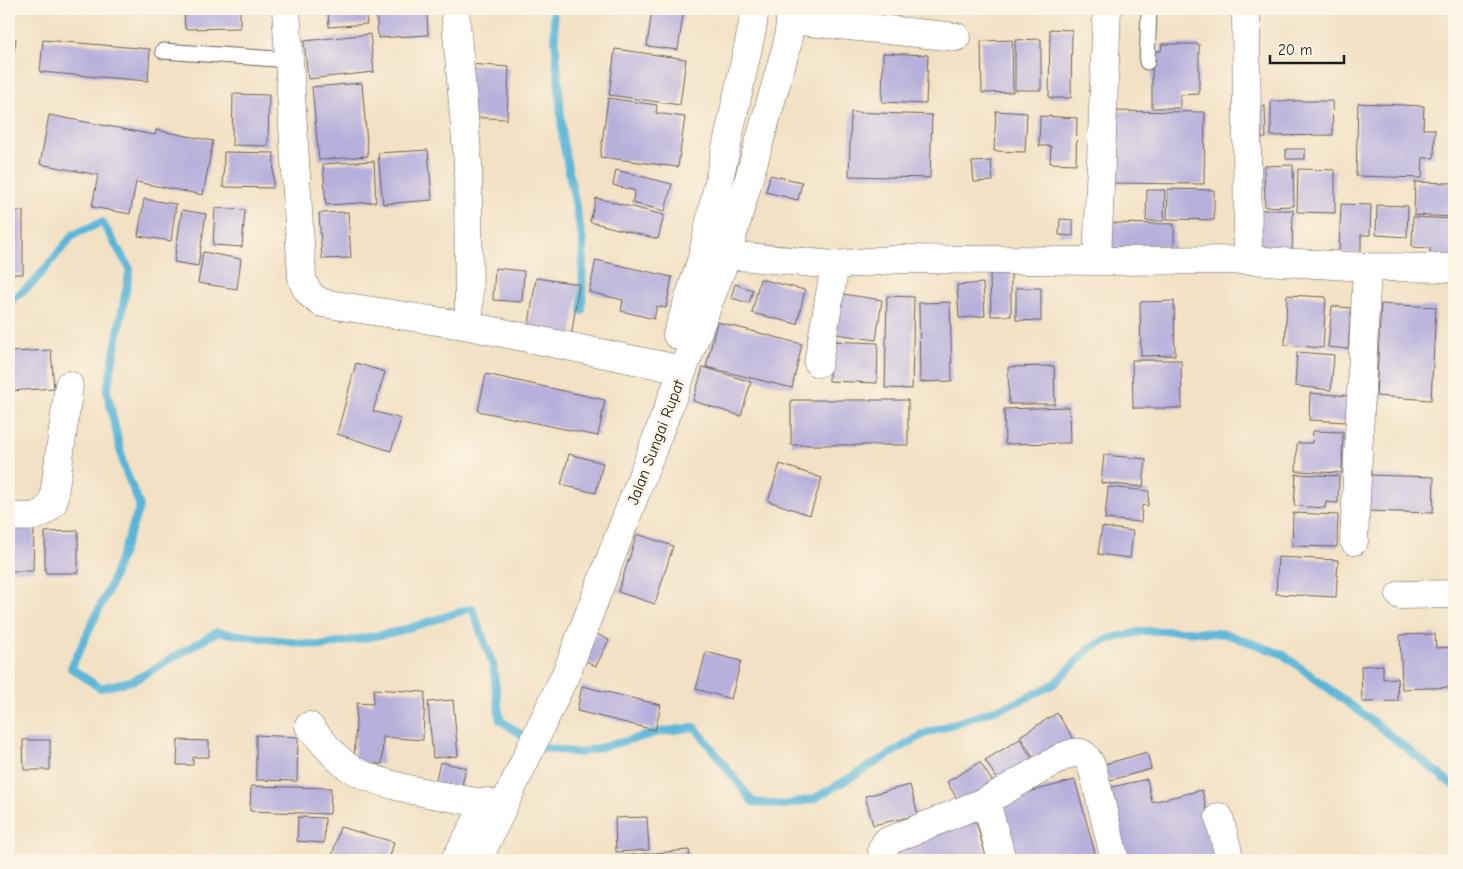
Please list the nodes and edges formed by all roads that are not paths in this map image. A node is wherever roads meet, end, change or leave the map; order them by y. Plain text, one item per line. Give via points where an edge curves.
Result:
1 (286, 9) edge
2 (455, 9) edge
3 (755, 9) edge
4 (1107, 9) edge
5 (1149, 9) edge
6 (1246, 9) edge
7 (791, 14) edge
8 (956, 37) dead end
9 (164, 51) dead end
10 (290, 60) junction
11 (1147, 62) dead end
12 (715, 256) junction
13 (1248, 260) junction
14 (1097, 261) junction
15 (835, 265) junction
16 (1367, 267) junction
17 (1454, 268) edge
18 (469, 326) junction
19 (818, 363) dead end
20 (675, 368) junction
21 (69, 385) dead end
22 (9, 516) edge
23 (1354, 541) dead end
24 (1454, 594) edge
25 (1400, 595) dead end
26 (309, 726) dead end
27 (497, 794) junction
28 (986, 801) junction
29 (1219, 817) dead end
30 (455, 860) edge
31 (478, 860) edge
32 (885, 860) edge
33 (1002, 860) edge
34 (1115, 860) edge
35 (1230, 860) edge

1 - 10 street
2 - 18 street via 468,164
3 - 12 street, Jalan Sungai Rupat
4 - 14 street
5 - 11 lane
6 - 13 street
7 - 8 street
7 - 12 street, Jalan Sungai Rupat via 787,45
9 - 10 lane
10 - 18 street via 305,287 322,303
12 - 15 street
12 - 20 street, Jalan Sungai Rupat
13 - 14 street
13 - 16 street
14 - 15 street via 900,258
15 - 19 street
16 - 17 street
16 - 23 street
18 - 20 street
20 - 27 street, Jalan Sungai Rupat via 563,664
21 - 22 street via 53,503 36,517
24 - 25 street
26 - 27 street via 342,762 360,774 402,786
27 - 30 street, Jalan Sungai Rupat
27 - 31 street, Jalan Sungai Rupat
28 - 32 street via 886,842 882,849
28 - 33 street
28 - 34 street via 1062,757 1074,752 1082,753 1092,770
29 - 35 street

